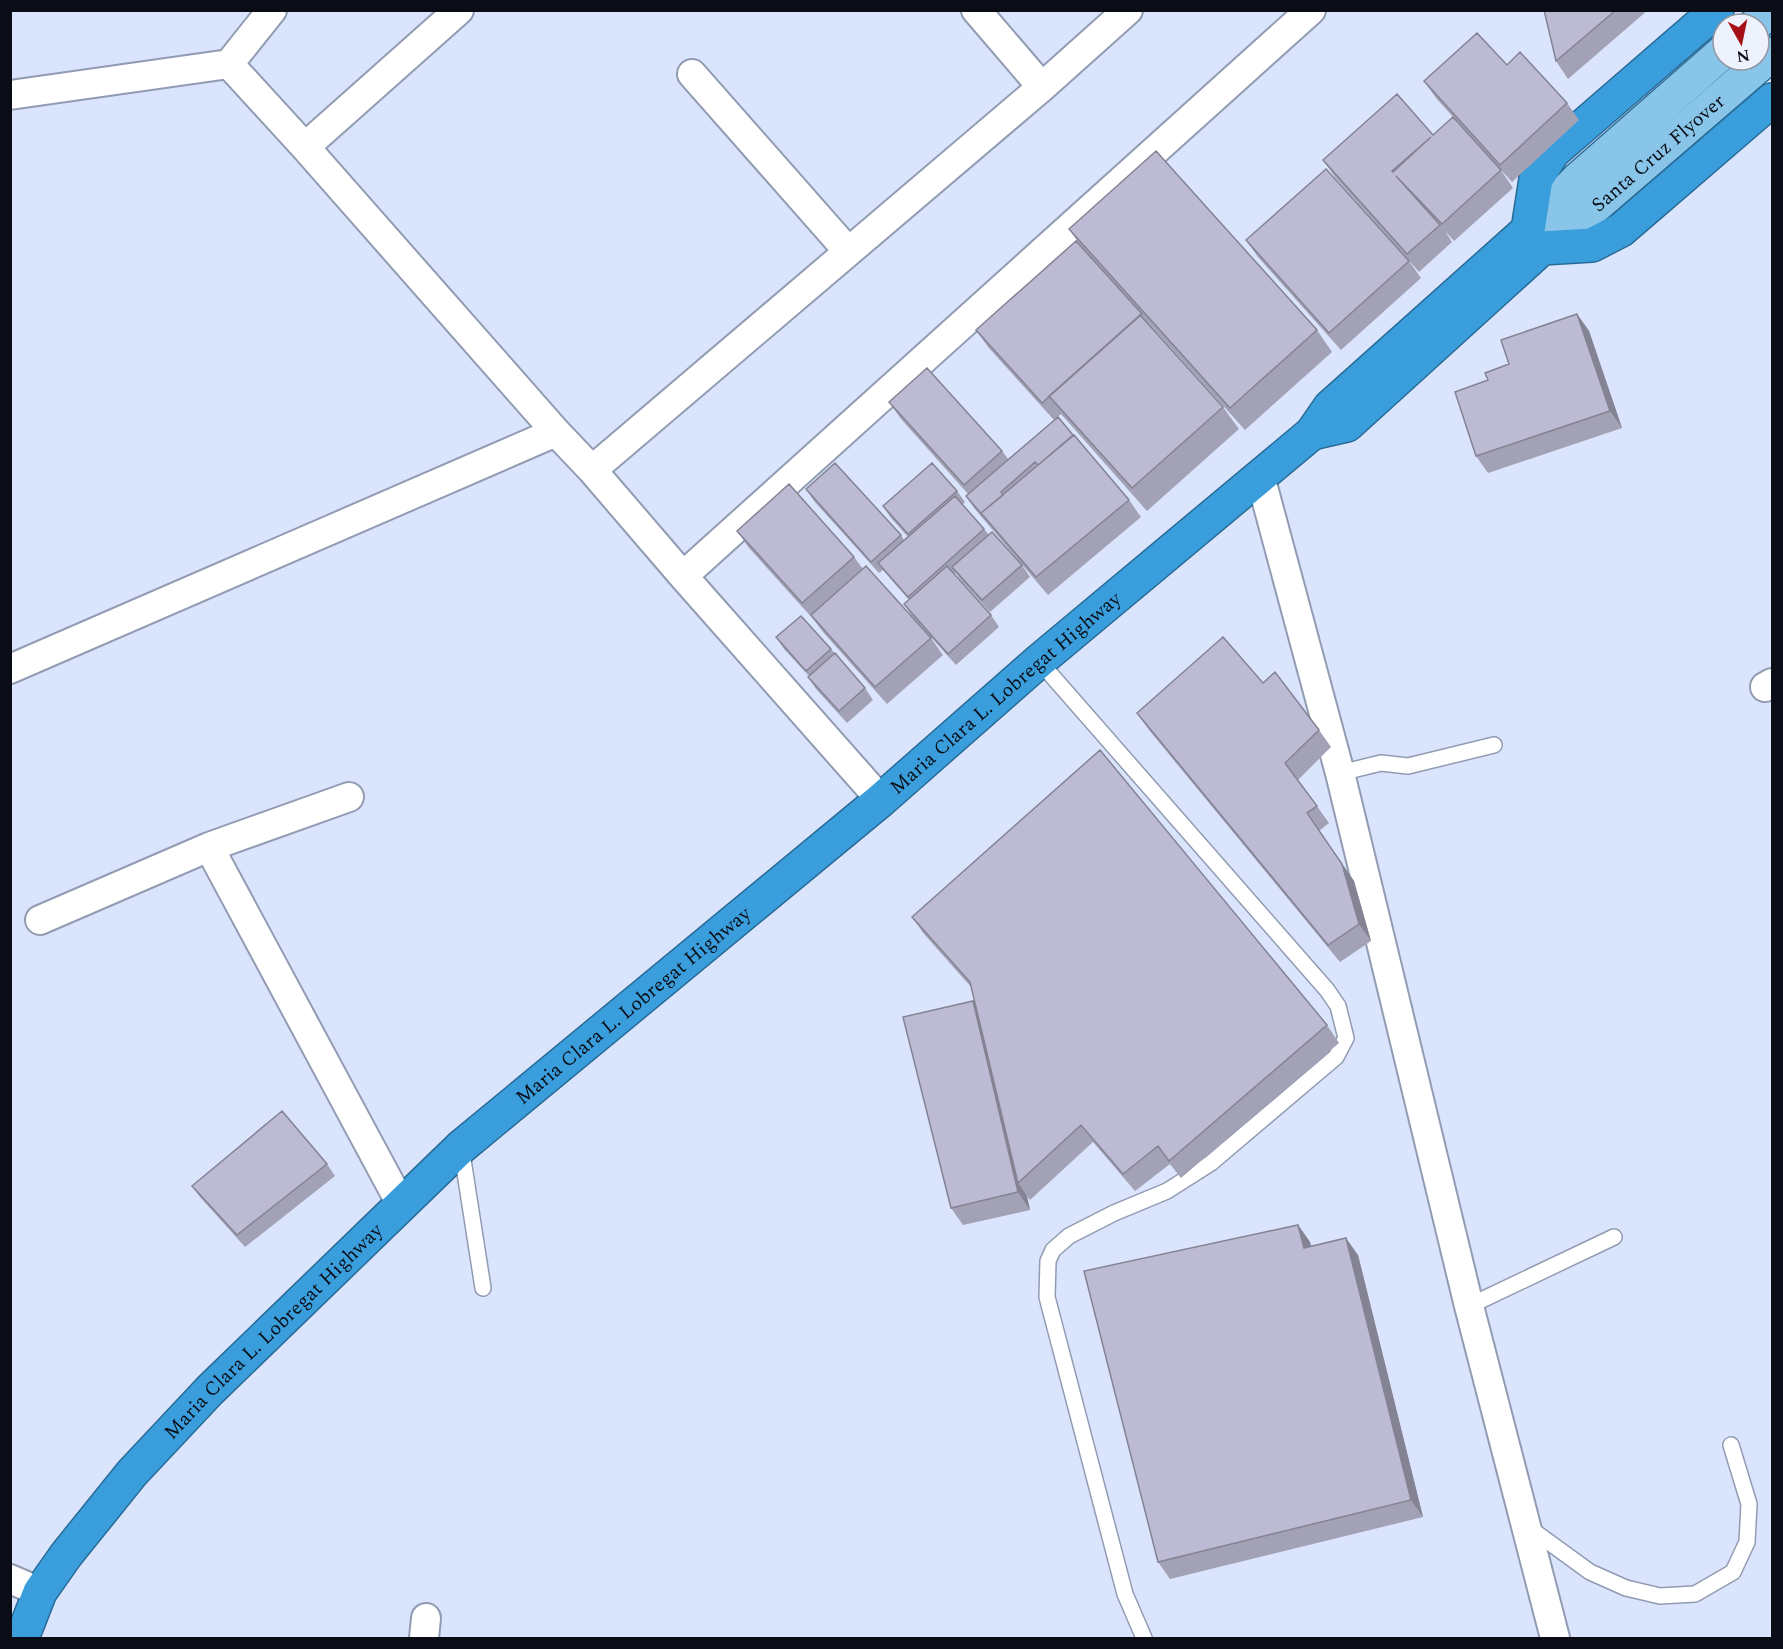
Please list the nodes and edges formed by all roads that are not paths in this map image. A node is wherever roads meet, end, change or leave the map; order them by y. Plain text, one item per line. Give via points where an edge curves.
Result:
1 (272, 10) edge
2 (459, 10) edge
3 (976, 10) edge
4 (1128, 10) edge
5 (1311, 10) edge
6 (1717, 10) edge
7 (1773, 54) edge
8 (1711, 63) edge
9 (229, 64) junction
10 (692, 74) dead end
11 (1042, 87) junction
12 (10, 95) edge
13 (1773, 100) edge
14 (305, 147) junction
15 (1535, 239) junction
16 (848, 251) junction
17 (556, 432) junction
18 (592, 470) junction
19 (1260, 476) junction
20 (683, 576) junction
21 (1039, 661) junction
22 (10, 669) edge
23 (1494, 745) dead end
24 (1340, 773) junction
25 (349, 797) dead end
26 (881, 800) junction
27 (209, 847) junction
28 (40, 920) dead end
29 (461, 1146) junction
30 (401, 1204) junction
31 (1614, 1237) dead end
32 (483, 1288) dead end
33 (1469, 1306) junction
34 (1731, 1445) dead end
35 (1528, 1527) junction
36 (10, 1579) edge
37 (40, 1592) junction
38 (22, 1638) edge
39 (1144, 1638) edge
40 (1555, 1638) edge

1 - 9 street
2 - 14 street
3 - 11 street
4 - 11 street
5 - 20 street
6 - 15 highway via 1553,152 1536,179
7 - 15 main road, Santa Cruz Flyover via 1598,204
8 - 15 main road, Santa Cruz Flyover via 1577,180
9 - 12 street
9 - 14 street
10 - 16 street
11 - 16 street
13 - 15 highway via 1621,230 1592,245
14 - 17 street
15 - 19 highway, Maria Clara L. Lobregat Highway via 1330,406 1300,443
16 - 18 street
17 - 18 street
17 - 22 street
18 - 20 street
19 - 21 highway, Maria Clara L. Lobregat Highway
19 - 24 street
20 - 26 street
21 - 26 highway, Maria Clara L. Lobregat Highway
21 - 39 lane via 1327,990 1338,1006 1346,1038 1336,1057 1211,1163 1167,1191 1069,1236 1053,1250 1048,1262 1047,1297 1125,1594
23 - 24 lane via 1408,766 1381,763
24 - 33 street
25 - 27 street
26 - 29 highway, Maria Clara L. Lobregat Highway
27 - 28 street
27 - 30 street
29 - 30 highway, Maria Clara L. Lobregat Highway
29 - 32 lane
30 - 37 highway, Maria Clara L. Lobregat Highway via 210,1390 147,1457
31 - 33 lane
33 - 35 street
34 - 35 lane via 1749,1504 1747,1542 1733,1572 1695,1594 1659,1596 1626,1588 1590,1572
35 - 40 street
36 - 37 street
37 - 38 highway, Maria Clara L. Lobregat Highway

